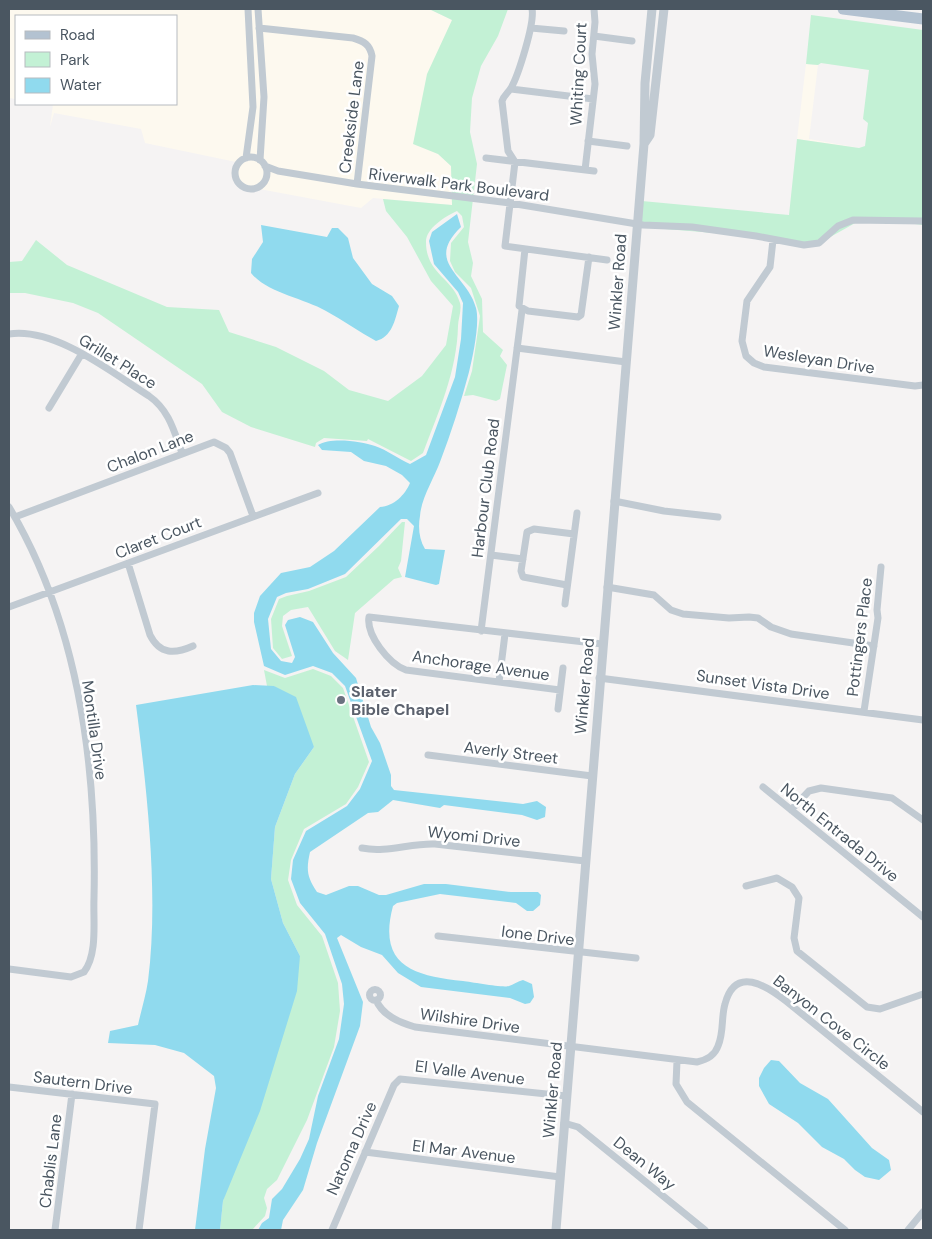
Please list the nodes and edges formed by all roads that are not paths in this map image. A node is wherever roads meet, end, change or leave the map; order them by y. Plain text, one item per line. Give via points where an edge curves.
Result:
1 (248, 9) edge
2 (258, 9) edge
3 (532, 9) edge
4 (594, 9) edge
5 (652, 9) edge
6 (664, 9) edge
7 (843, 9) edge
8 (923, 19) edge
9 (259, 28) junction
10 (531, 28) junction
11 (564, 31) dead end
12 (594, 36) junction
13 (632, 41) dead end
14 (511, 89) junction
15 (593, 99) junction
16 (588, 141) junction
17 (644, 144) junction
18 (627, 146) dead end
19 (246, 158) junction
20 (486, 158) dead end
21 (515, 162) junction
22 (262, 163) junction
23 (585, 170) junction
24 (278, 171) junction
25 (594, 171) dead end
26 (266, 176) junction
27 (357, 184) junction
28 (510, 203) junction
29 (923, 220) edge
30 (637, 222) junction
31 (773, 240) junction
32 (525, 249) junction
33 (589, 257) junction
34 (607, 260) dead end
35 (522, 310) junction
36 (9, 334) edge
37 (517, 348) junction
38 (81, 355) junction
39 (626, 362) junction
40 (923, 385) edge
41 (49, 408) dead end
42 (182, 453) junction
43 (318, 493) dead end
44 (614, 501) junction
45 (9, 507) edge
46 (577, 513) dead end
47 (253, 516) junction
48 (15, 517) junction
49 (718, 517) dead end
50 (574, 534) junction
51 (491, 555) junction
52 (523, 559) junction
53 (128, 563) junction
54 (881, 567) dead end
55 (567, 585) junction
56 (607, 587) junction
57 (49, 592) junction
58 (565, 604) dead end
59 (9, 607) edge
60 (481, 631) junction
61 (505, 634) junction
62 (602, 644) junction
63 (193, 646) dead end
64 (874, 646) junction
65 (563, 668) dead end
66 (599, 678) junction
67 (500, 682) junction
68 (560, 690) junction
69 (558, 709) dead end
70 (864, 711) junction
71 (923, 720) edge
72 (428, 756) dead end
73 (592, 776) junction
74 (763, 787) dead end
75 (791, 810) junction
76 (923, 820) edge
77 (362, 848) dead end
78 (585, 861) junction
79 (746, 886) dead end
80 (923, 917) edge
81 (438, 936) dead end
82 (578, 953) junction
83 (636, 958) dead end
84 (9, 969) edge
85 (923, 994) edge
86 (376, 1000) dead end
87 (570, 1046) junction
88 (677, 1061) junction
89 (400, 1079) joint
90 (9, 1087) edge
91 (72, 1094) junction
92 (566, 1096) junction
93 (923, 1112) edge
94 (564, 1123) junction
95 (365, 1152) junction
96 (560, 1177) junction
97 (923, 1212) edge
98 (55, 1230) edge
99 (139, 1230) edge
100 (332, 1230) edge
101 (556, 1230) edge
102 (706, 1230) edge
103 (845, 1230) edge
104 (908, 1230) edge

1 - 19 street via 253,107
2 - 9 street
3 - 10 street
4 - 12 street, Whiting Court
5 - 17 street, Winkler Road via 645,84
6 - 17 street, Winkler Road via 650,135
7 - 8 main road
9 - 22 street via 264,97
9 - 27 street, Creekside Lane via 360,40 371,50
10 - 11 street
10 - 14 street
12 - 13 street
12 - 15 street, Whiting Court
14 - 15 street
14 - 21 street via 504,95 501,108 508,151
15 - 16 street, Whiting Court
16 - 18 street
16 - 23 street, Whiting Court
17 - 30 street, Winkler Road
19 - 22 street
19 - 26 street via 236,168 235,175 240,184 255,188 263,183
20 - 21 street
21 - 23 street
21 - 28 street
22 - 24 street, Riverwalk Park Boulevard
22 - 26 street
23 - 25 street
24 - 26 street
24 - 27 street, Riverwalk Park Boulevard
27 - 28 street, Riverwalk Park Boulevard
28 - 30 street, Riverwalk Park Boulevard
28 - 32 street via 505,246
29 - 31 street, Riverwalk Park Boulevard via 853,220 838,226 819,243 804,245
30 - 31 street, Riverwalk Park Boulevard via 747,234
30 - 39 street, Winkler Road
31 - 40 street, Wesleyan Drive via 770,267 747,301 742,341 750,360 764,367
32 - 33 street
32 - 35 street, Harbour Club Road via 519,306
33 - 34 street
33 - 35 street via 581,315
35 - 37 street, Harbour Club Road
36 - 38 street, Grillet Place via 28,333 50,338
37 - 39 street
37 - 51 street, Harbour Club Road
38 - 41 street
38 - 42 street, Grillet Place via 161,405 169,416
39 - 44 street, Winkler Road
42 - 47 street, Chalon Lane via 214,442 226,448
42 - 48 street, Chalon Lane
43 - 47 street, Claret Court
44 - 49 street
44 - 56 street, Winkler Road
45 - 48 street, Montilla Drive
46 - 50 street
47 - 53 street, Claret Court
48 - 57 street, Montilla Drive
50 - 52 street via 534,529 527,532
50 - 55 street
51 - 52 street
51 - 60 street, Harbour Club Road
52 - 55 street via 523,577
53 - 57 street, Claret Court
53 - 63 street via 155,644 172,652
54 - 64 street, Pottingers Place
55 - 58 street
56 - 62 street, Winkler Road
56 - 64 street via 654,595 671,610 683,614 749,617 791,634
57 - 59 street, Claret Court
57 - 84 street, Montilla Drive via 71,663 89,782 94,896 91,953 86,969 78,976
60 - 61 street
60 - 67 street, Anchorage Avenue via 369,617 368,624 372,635 400,668
61 - 62 street
61 - 67 street
62 - 66 street, Winkler Road
64 - 70 street, Pottingers Place
65 - 68 street, Anchorage Avenue
66 - 70 street, Sunset Vista Drive
66 - 73 street, Winkler Road
67 - 68 street, Anchorage Avenue
68 - 69 street, Anchorage Avenue
70 - 71 street, Sunset Vista Drive
72 - 73 street, Averly Street
73 - 78 street, Winkler Road
74 - 75 street, North Entrada Drive
75 - 76 street via 814,788 828,788 892,798
75 - 80 street, North Entrada Drive
77 - 78 street, Wyomi Drive via 385,850 435,844
78 - 82 street, Winkler Road
79 - 85 street via 776,878 796,892 799,898 794,938 797,951 867,1007 880,1009
81 - 82 street, Ione Drive
82 - 83 street, Ione Drive
82 - 87 street, Winkler Road
86 - 87 street, Wilshire Drive via 390,1017 415,1027
87 - 88 street, Banyon Cove Circle
87 - 92 street, Winkler Road
88 - 93 street, Banyon Cove Circle via 697,1062 715,1052 727,997 742,983 756,982 786,1001
88 - 103 street via 676,1084 686,1102
89 - 92 street, El Valle Avenue
89 - 95 street, Natoma Drive via 394,1085
90 - 91 street, Sautern Drive
91 - 98 street, Chablis Lane
91 - 99 street, Sautern Drive via 155,1104
92 - 94 street, Winkler Road
94 - 96 street, Winkler Road
94 - 102 street, Dean Way via 578,1127
95 - 96 street, El Mar Avenue
95 - 100 street, Natoma Drive
96 - 101 street, Winkler Road
97 - 104 street

